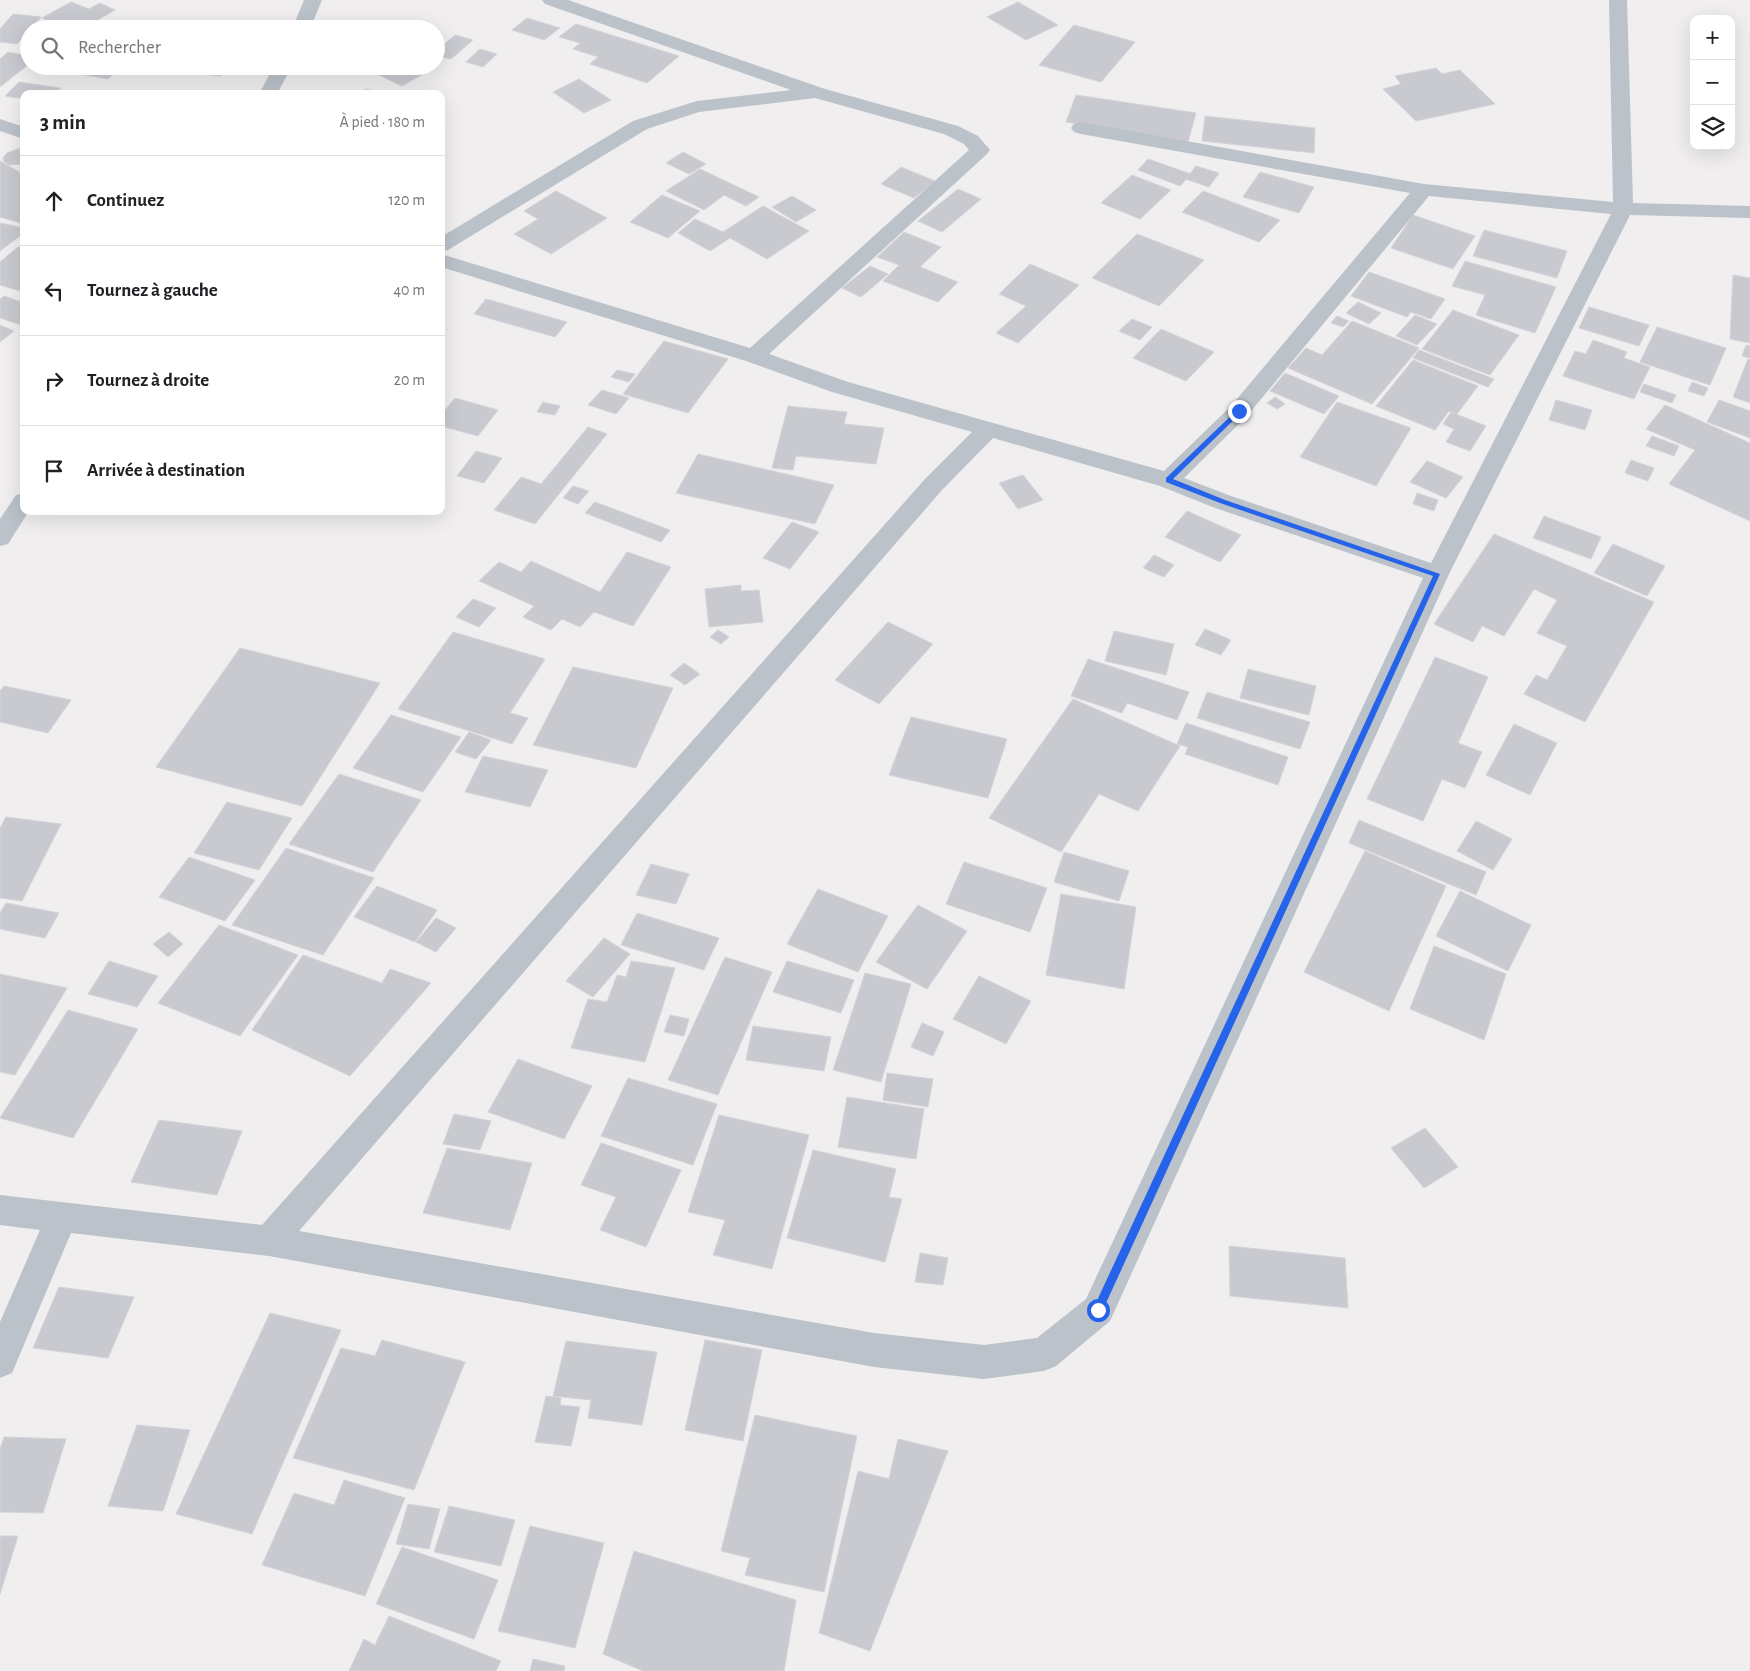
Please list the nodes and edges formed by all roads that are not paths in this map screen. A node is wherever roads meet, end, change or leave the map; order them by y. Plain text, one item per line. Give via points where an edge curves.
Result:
1 (313, 0) edge
2 (550, 0) edge
3 (1618, 0) edge
4 (305, 20) edge
5 (278, 75) edge
6 (270, 90) edge
7 (818, 92) junction
8 (0, 125) edge
9 (1081, 128) dead end
10 (20, 132) edge
11 (1424, 190) junction
12 (1622, 209) junction
13 (1750, 212) edge
14 (445, 244) edge
15 (445, 261) edge
16 (754, 356) junction
17 (988, 429) junction
18 (1168, 480) junction
19 (20, 507) edge
20 (0, 538) edge
21 (1437, 574) junction
22 (0, 1210) edge
23 (62, 1217) junction
24 (269, 1241) junction
25 (0, 1361) edge

1 - 4 street
2 - 7 street
3 - 12 street
5 - 6 street
7 - 14 street via 697,107 640,125
7 - 16 street via 951,130 971,140 980,150
8 - 10 street
9 - 11 street
11 - 12 street
11 - 18 street via 1239,411
12 - 13 street
12 - 21 street
15 - 16 street
16 - 17 street via 840,387
17 - 18 street
17 - 24 street via 934,484
18 - 21 street via 1223,502
19 - 20 street
21 - 24 street via 1098,1310 1044,1354 984,1362 874,1350
22 - 23 street
23 - 24 street
23 - 25 street

